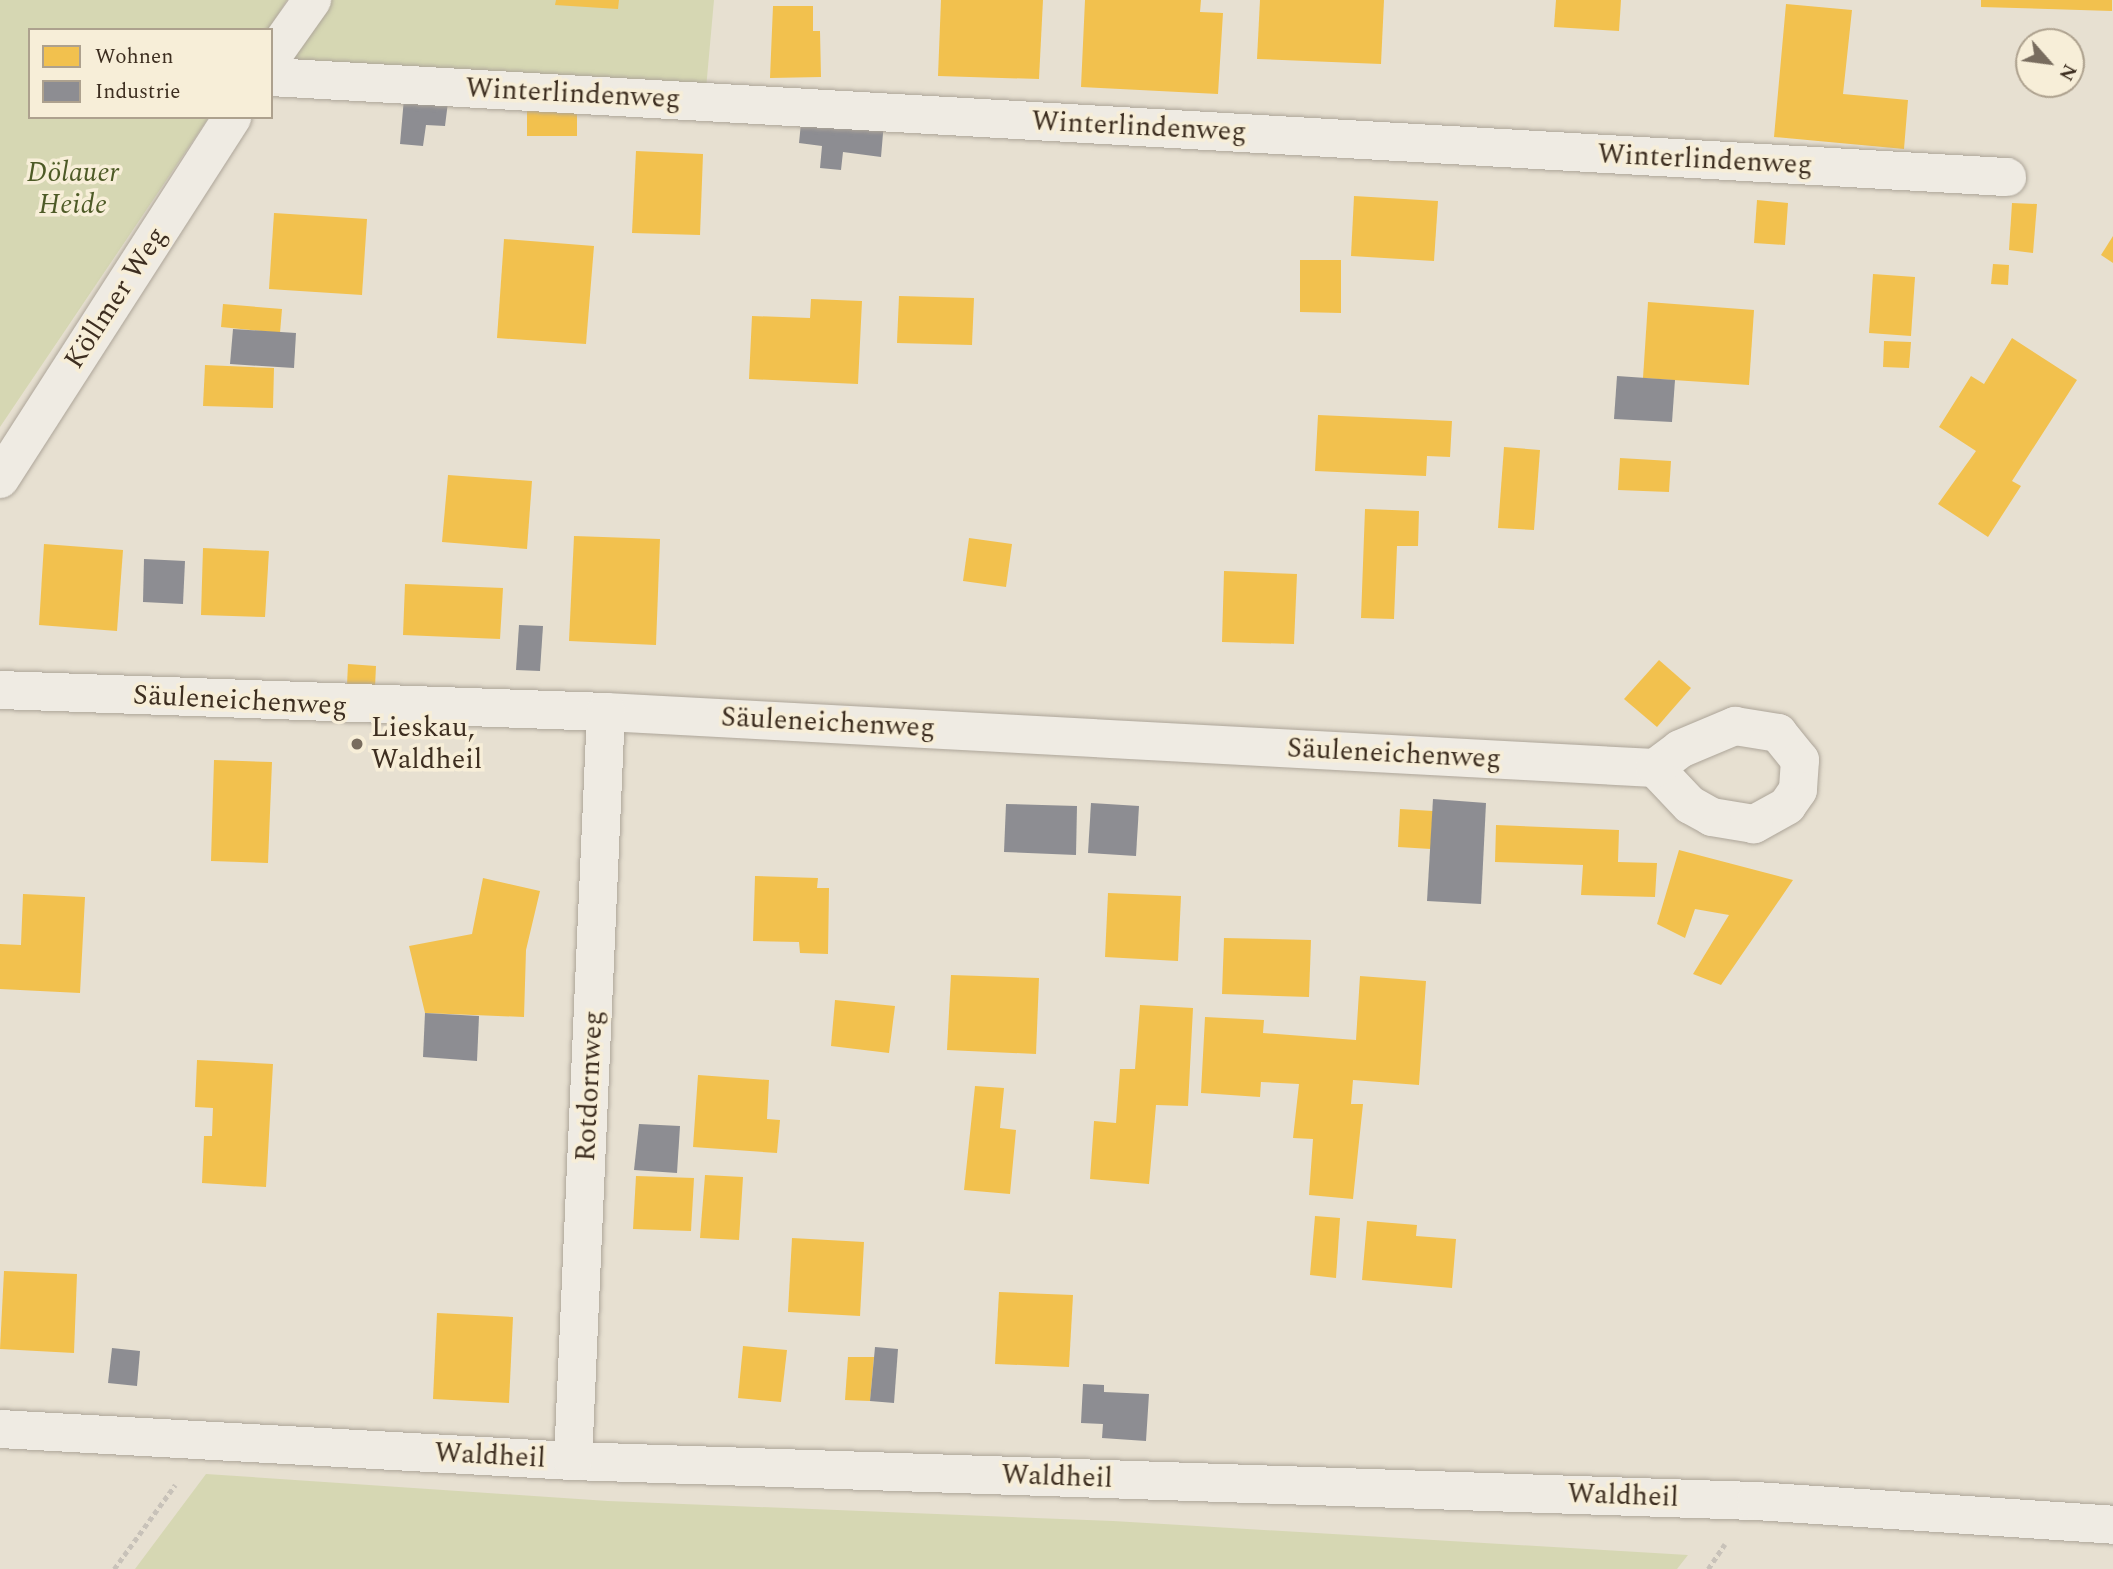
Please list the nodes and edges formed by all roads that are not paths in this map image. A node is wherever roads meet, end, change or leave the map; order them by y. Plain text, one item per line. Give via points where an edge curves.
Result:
1 (312, 0) edge
2 (273, 55) edge
3 (273, 77) edge
4 (231, 119) edge
5 (2007, 177) dead end
6 (0, 479) edge
7 (0, 690) edge
8 (606, 712) junction
9 (1655, 768) dead end
10 (0, 1429) edge
11 (573, 1461) junction
12 (2113, 1525) edge

1 - 2 street
3 - 5 street, Winterlindenweg
4 - 6 street, Köllmer Weg
7 - 8 street, Säuleneichenweg
8 - 9 street, Säuleneichenweg
8 - 11 street, Rotdornweg
10 - 11 street, Waldheil
11 - 12 street, Waldheil via 1756,1501

